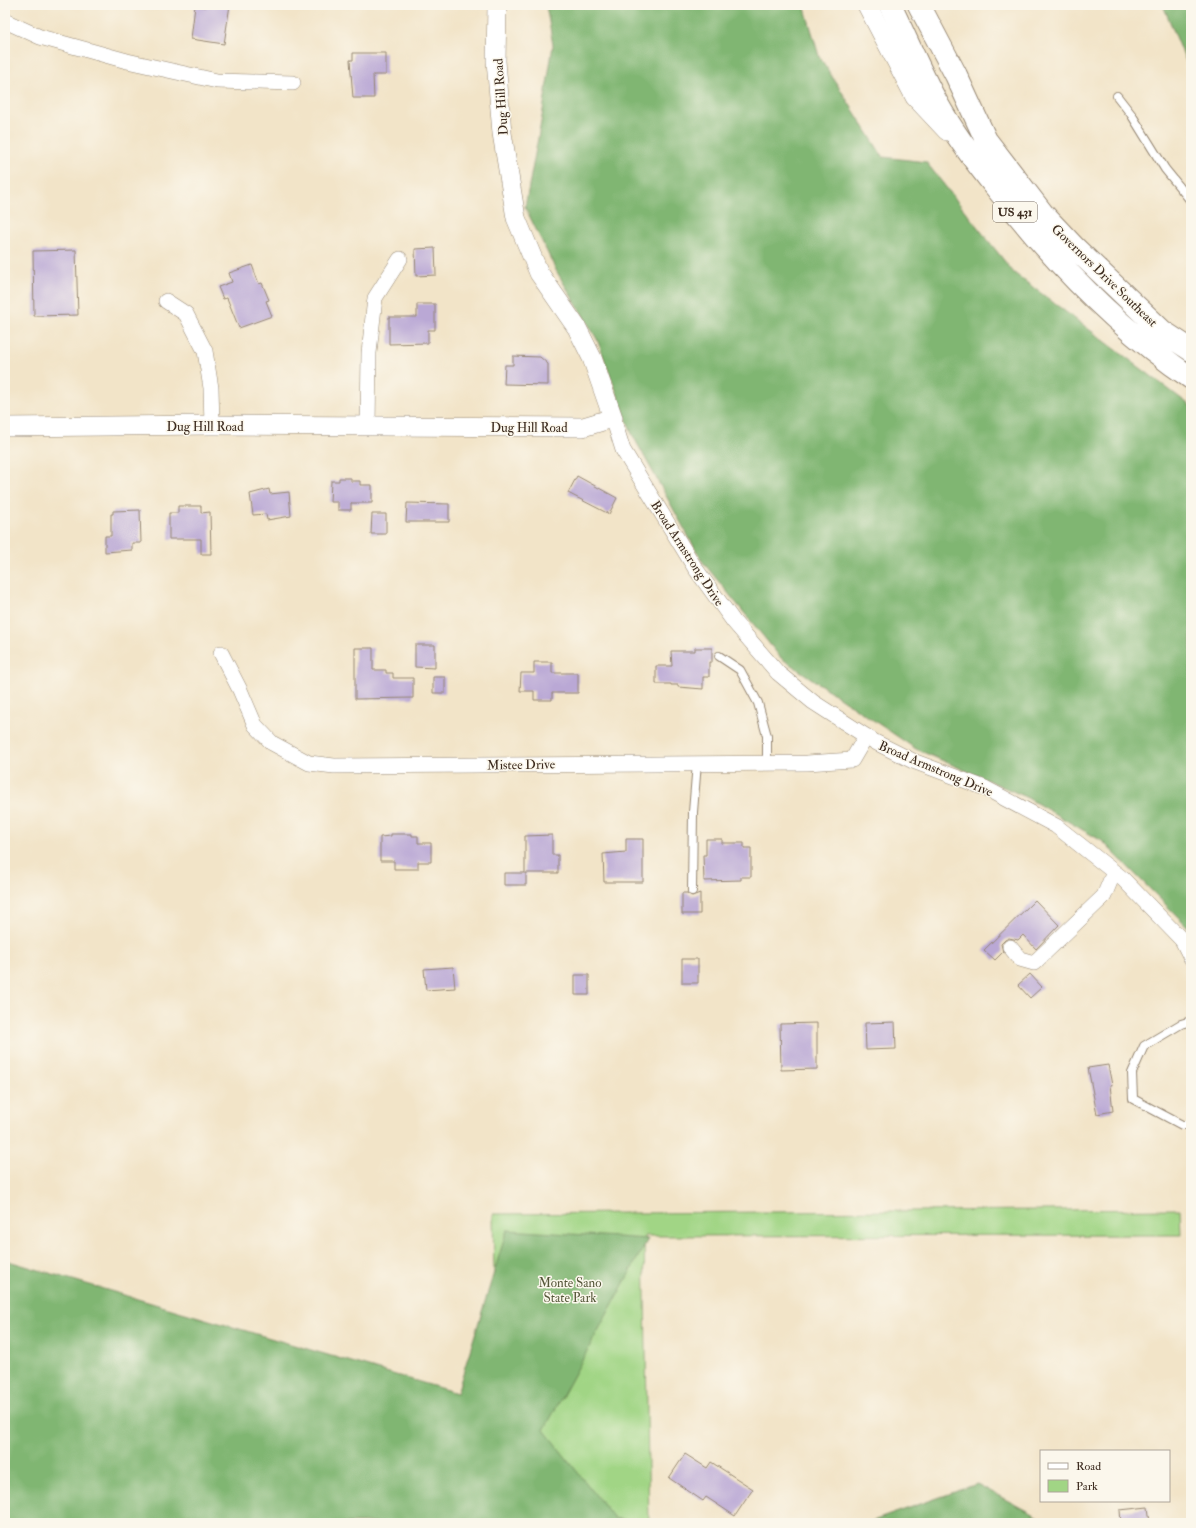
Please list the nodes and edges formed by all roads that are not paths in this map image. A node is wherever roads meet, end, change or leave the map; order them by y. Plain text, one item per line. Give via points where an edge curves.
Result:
1 (497, 5) edge
2 (867, 5) edge
3 (890, 5) edge
4 (919, 5) edge
5 (5, 21) edge
6 (293, 83) dead end
7 (1118, 96) dead end
8 (972, 157) junction
9 (1191, 201) edge
10 (400, 260) dead end
11 (166, 301) dead end
12 (1191, 350) edge
13 (1191, 378) edge
14 (614, 418) junction
15 (212, 425) junction
16 (368, 426) junction
17 (5, 427) edge
18 (221, 653) dead end
19 (719, 656) dead end
20 (866, 736) junction
21 (697, 763) junction
22 (767, 763) junction
23 (1114, 872) junction
24 (692, 891) dead end
25 (1010, 947) dead end
26 (1191, 958) edge
27 (1191, 1021) edge
28 (1191, 1125) edge

1 - 14 street, Dug Hill Road via 496,61 502,133 516,218 540,273 586,346
2 - 8 street via 915,97
3 - 8 highway, Governors Drive Southeast / US 431 via 938,104
4 - 12 highway, Governors Drive Southeast / US 431 via 956,75 986,140 1043,214 1075,248 1162,330
5 - 6 street via 40,37 127,62 217,81
7 - 9 lane via 1165,169
8 - 13 highway, Governors Drive Southeast / US 431 via 1034,237 1093,298
10 - 16 street via 375,298 369,353
11 - 15 street via 186,314 205,351 211,388
14 - 16 street, Dug Hill Road via 583,427
14 - 20 street, Broad Armstrong Drive via 624,450 695,568 734,622 778,673 813,702
15 - 16 street, Dug Hill Road
15 - 17 street, Dug Hill Road
18 - 21 street, Mistee Drive via 254,725 272,743 309,763 334,766
19 - 22 lane via 740,670 758,703 766,736
20 - 22 street, Mistee Drive via 852,760
20 - 23 street, Broad Armstrong Drive via 913,761 985,788 1056,826
21 - 22 street, Mistee Drive
21 - 24 lane via 693,812
23 - 25 street via 1104,896 1034,963 1020,959
23 - 26 street, Broad Armstrong Drive via 1182,940
27 - 28 lane via 1181,1024 1144,1046 1132,1072 1133,1099 1182,1125

